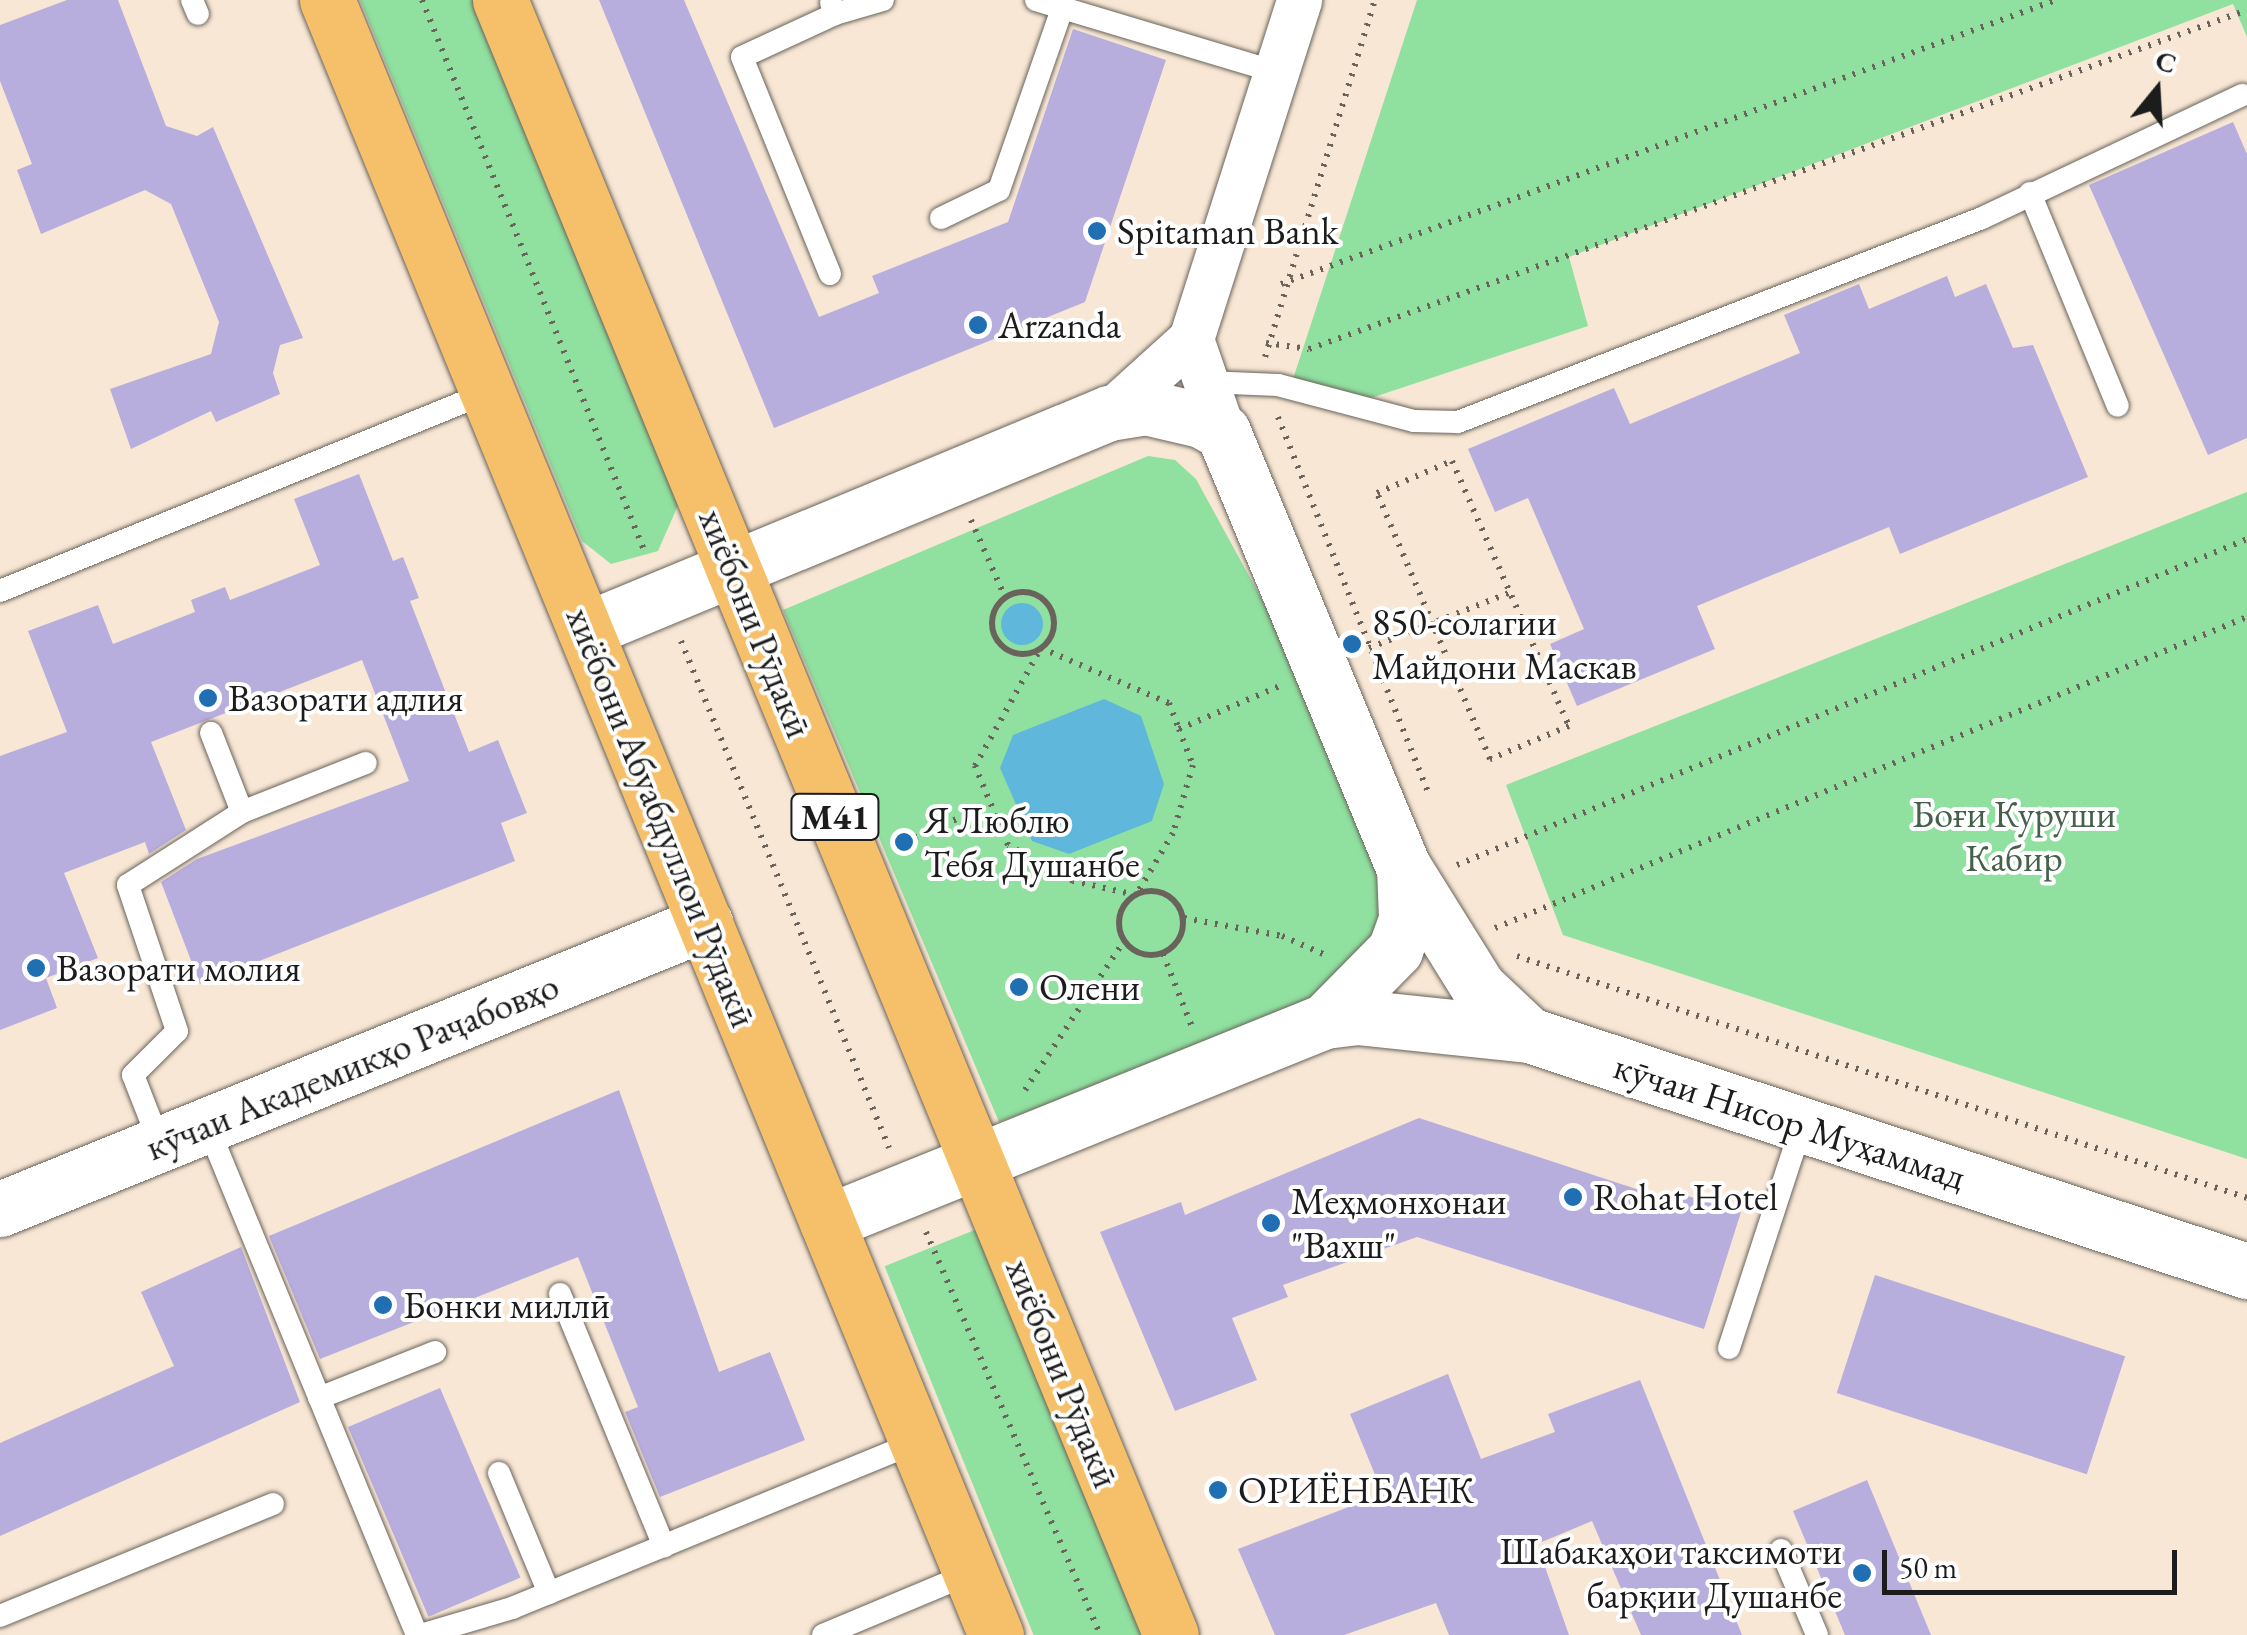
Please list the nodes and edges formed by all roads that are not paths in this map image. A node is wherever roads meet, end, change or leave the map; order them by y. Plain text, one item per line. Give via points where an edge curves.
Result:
1 (327, 0) edge
2 (500, 0) edge
3 (883, 0) edge
4 (1036, 0) edge
5 (1300, 0) edge
6 (1063, 6) junction
7 (832, 7) edge
8 (1276, 72) junction
9 (2242, 95) dead end
10 (2030, 193) junction
11 (941, 218) dead end
12 (830, 274) dead end
13 (1191, 339) junction
14 (486, 393) junction
15 (2118, 406) dead end
16 (1214, 407) junction
17 (1110, 413) junction
18 (734, 569) junction
19 (0, 591) edge
20 (586, 630) junction
21 (212, 733) dead end
22 (366, 763) dead end
23 (242, 812) junction
24 (1437, 860) junction
25 (704, 923) junction
26 (1324, 1021) junction
27 (1529, 1035) junction
28 (1802, 1125) junction
29 (184, 1135) junction
30 (976, 1162) junction
31 (0, 1209) edge
32 (827, 1222) junction
33 (2247, 1271) edge
34 (560, 1294) dead end
35 (1729, 1348) dead end
36 (436, 1352) dead end
37 (319, 1398) junction
38 (917, 1442) junction
39 (499, 1473) dead end
40 (273, 1504) dead end
41 (664, 1546) junction
42 (1781, 1550) dead end
43 (970, 1573) junction
44 (549, 1593) junction
45 (0, 1616) edge
46 (419, 1635) edge
47 (823, 1635) edge
48 (996, 1635) edge
49 (1171, 1635) edge
50 (1816, 1635) edge

1 - 14 highway, хиёбони Абуабдуллои Рӯдакӣ
2 - 18 highway, хиёбони Рӯдакӣ / M41
3 - 7 lane
4 - 6 lane
5 - 8 street
6 - 8 lane
6 - 11 lane via 999,190
7 - 12 lane via 742,57
8 - 13 street
9 - 10 lane
10 - 15 lane
10 - 16 lane via 1458,422 1414,420 1264,383
13 - 16 street
13 - 17 street
14 - 19 lane
14 - 20 highway, хиёбони Абуабдуллои Рӯдакӣ
16 - 17 street
16 - 24 street
17 - 18 street
18 - 20 street
18 - 30 highway, хиёбони Рӯдакӣ / M41
20 - 25 highway, хиёбони Абуабдуллои Рӯдакӣ
21 - 23 lane
22 - 23 lane
23 - 29 lane via 128,885 177,1031 133,1075
24 - 26 street, кӯчаи Нисор Муҳаммад via 1374,978
24 - 27 street via 1478,987
25 - 29 street, кӯчаи Академикҳо Раҷабовҳо
25 - 32 highway, хиёбони Абуабдуллои Рӯдакӣ
26 - 27 street, кӯчаи Нисор Муҳаммад
26 - 30 street, кӯчаи Нисор Муҳаммад
27 - 28 street, кӯчаи Нисор Муҳаммад
28 - 33 street, кӯчаи Нисор Муҳаммад
28 - 35 lane
29 - 31 street, кӯчаи Академикҳо Раҷабовҳо
29 - 37 lane
30 - 32 street, кӯчаи Нисор Муҳаммад
30 - 49 highway, хиёбони Рӯдакӣ / M41
32 - 38 highway, хиёбони Абуабдуллои Рӯдакӣ
34 - 41 lane
36 - 37 lane
37 - 46 lane
38 - 41 lane
38 - 43 highway, хиёбони Абуабдуллои Рӯдакӣ
39 - 44 lane
40 - 45 lane
41 - 44 lane
42 - 50 lane
43 - 47 lane
43 - 48 highway, хиёбони Абуабдуллои Рӯдакӣ
44 - 46 lane

